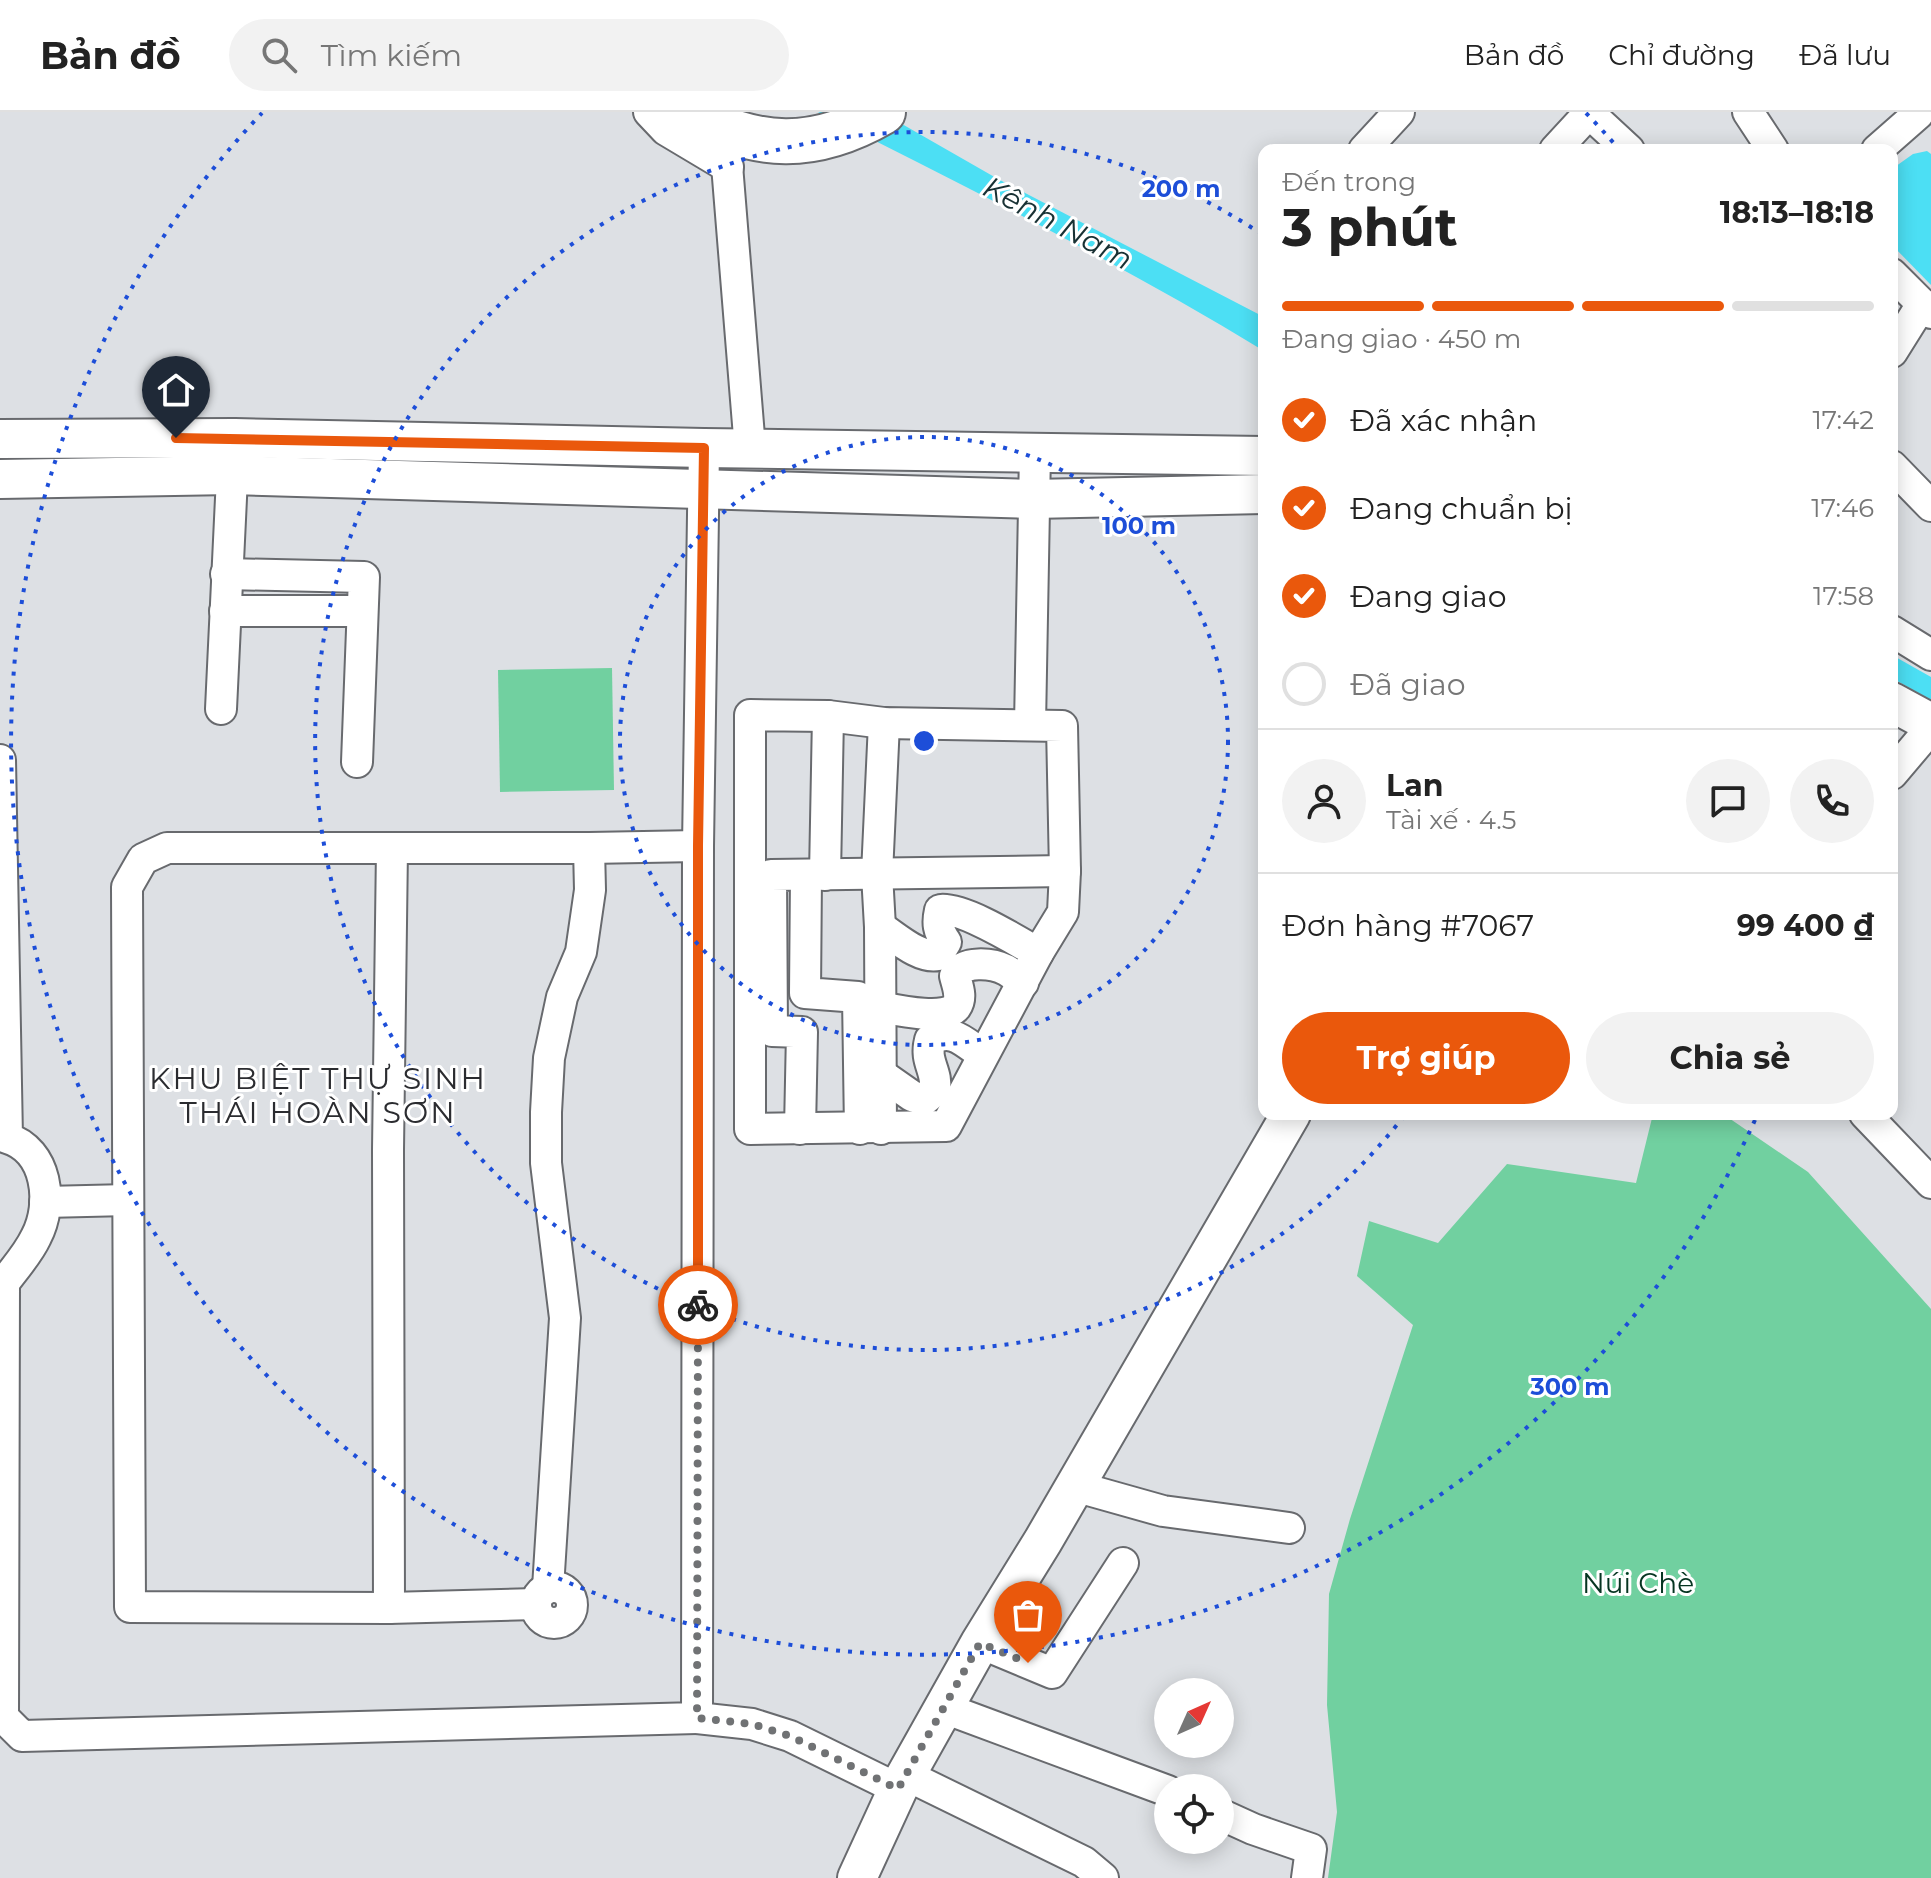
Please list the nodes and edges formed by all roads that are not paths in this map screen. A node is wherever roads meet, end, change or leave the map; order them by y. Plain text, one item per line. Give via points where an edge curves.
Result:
1 (649, 112) edge
2 (883, 112) edge
3 (1399, 112) edge
4 (1590, 112) edge
5 (1748, 112) edge
6 (1922, 117) edge
7 (713, 136) edge
8 (1370, 144) edge
9 (1561, 144) edge
10 (1623, 144) edge
11 (1769, 144) edge
12 (1885, 144) edge
13 (1898, 280) edge
14 (1926, 308) edge
15 (1898, 344) edge
16 (235, 438) junction
17 (0, 439) edge
18 (704, 448) junction
19 (750, 449) junction
20 (1035, 452) junction
21 (1258, 456) edge
22 (1898, 472) edge
23 (232, 475) junction
24 (0, 479) edge
25 (705, 490) junction
26 (1258, 494) edge
27 (1033, 499) junction
28 (1931, 506) edge
29 (226, 574) junction
30 (225, 611) junction
31 (361, 611) junction
32 (1898, 635) edge
33 (1931, 655) edge
34 (1898, 706) edge
35 (221, 709) dead end
36 (828, 716) junction
37 (884, 723) junction
38 (1030, 725) junction
39 (1931, 725) edge
40 (0, 760) edge
41 (357, 762) dead end
42 (1898, 766) edge
43 (698, 846) junction
44 (392, 848) junction
45 (589, 848) junction
46 (1065, 871) junction
47 (877, 874) junction
48 (806, 875) junction
49 (880, 927) junction
50 (1038, 953) junction
51 (1023, 983) junction
52 (880, 1007) junction
53 (983, 1055) junction
54 (882, 1075) junction
55 (1288, 1120) edge
56 (1871, 1120) edge
57 (810, 1129) junction
58 (871, 1129) junction
59 (1931, 1183) edge
60 (128, 1200) junction
61 (45, 1202) junction
62 (11, 1251) edge
63 (1074, 1486) junction
64 (1289, 1528) dead end
65 (1123, 1563) dead end
66 (389, 1608) junction
67 (980, 1643) junction
68 (944, 1708) junction
69 (697, 1718) junction
70 (902, 1782) junction
71 (1154, 1786) edge
72 (1234, 1820) edge
73 (857, 1878) edge
74 (1103, 1878) edge
75 (1307, 1878) edge

1 - 7 street via 666,130
2 - 7 highway via 837,134 807,141
3 - 8 street
4 - 9 street
4 - 10 street
5 - 11 street
6 - 12 street
7 - 19 street
13 - 14 street
14 - 15 street
16 - 17 main road
16 - 18 main road
16 - 23 street
18 - 19 main road
18 - 25 street
19 - 20 main road
20 - 21 main road
20 - 27 street
22 - 28 street
23 - 24 main road
23 - 25 main road
23 - 29 street
25 - 27 main road
25 - 43 street
26 - 27 main road
27 - 38 street
29 - 30 street
29 - 31 street via 364,577
30 - 31 street
30 - 35 street
31 - 41 street
32 - 33 street
34 - 39 main road
36 - 37 street
36 - 48 street
36 - 57 street via 750,715 750,1129
37 - 38 street
37 - 47 street
38 - 46 street via 1062,726
39 - 42 street
40 - 61 street via 7,1138 29,1150 42,1172
43 - 45 street
43 - 69 street
44 - 45 street
44 - 60 street via 167,848 143,859 127,887
44 - 66 street
45 - 66 street via 590,890 581,952 562,997 549,1058 546,1163 565,1318 542,1596
46 - 47 street
46 - 50 street via 1063,912
47 - 48 street
47 - 49 street
48 - 57 street via 771,875 772,1031 802,1032
48 - 58 street via 805,993 858,997
49 - 50 street via 916,950 938,955 946,942 937,920 940,910 950,909
49 - 52 street
50 - 51 street
51 - 52 street via 1004,969 967,965 955,976 959,999 948,1012
51 - 53 street
52 - 54 street
53 - 54 street via 952,1034 930,1040 926,1054 935,1091 924,1100
53 - 58 street via 946,1126
54 - 58 street
55 - 63 main road
56 - 59 street
57 - 58 street
60 - 61 street
60 - 66 street via 130,1607
61 - 62 street via 37,1236
62 - 69 street via 4,1283 3,1717 22,1736
63 - 64 street via 1163,1511
63 - 67 main road
65 - 67 street via 1052,1673
67 - 68 main road
68 - 70 main road
68 - 71 street
69 - 70 street via 752,1724
70 - 73 main road
70 - 74 street via 1084,1862
72 - 75 street via 1311,1849

